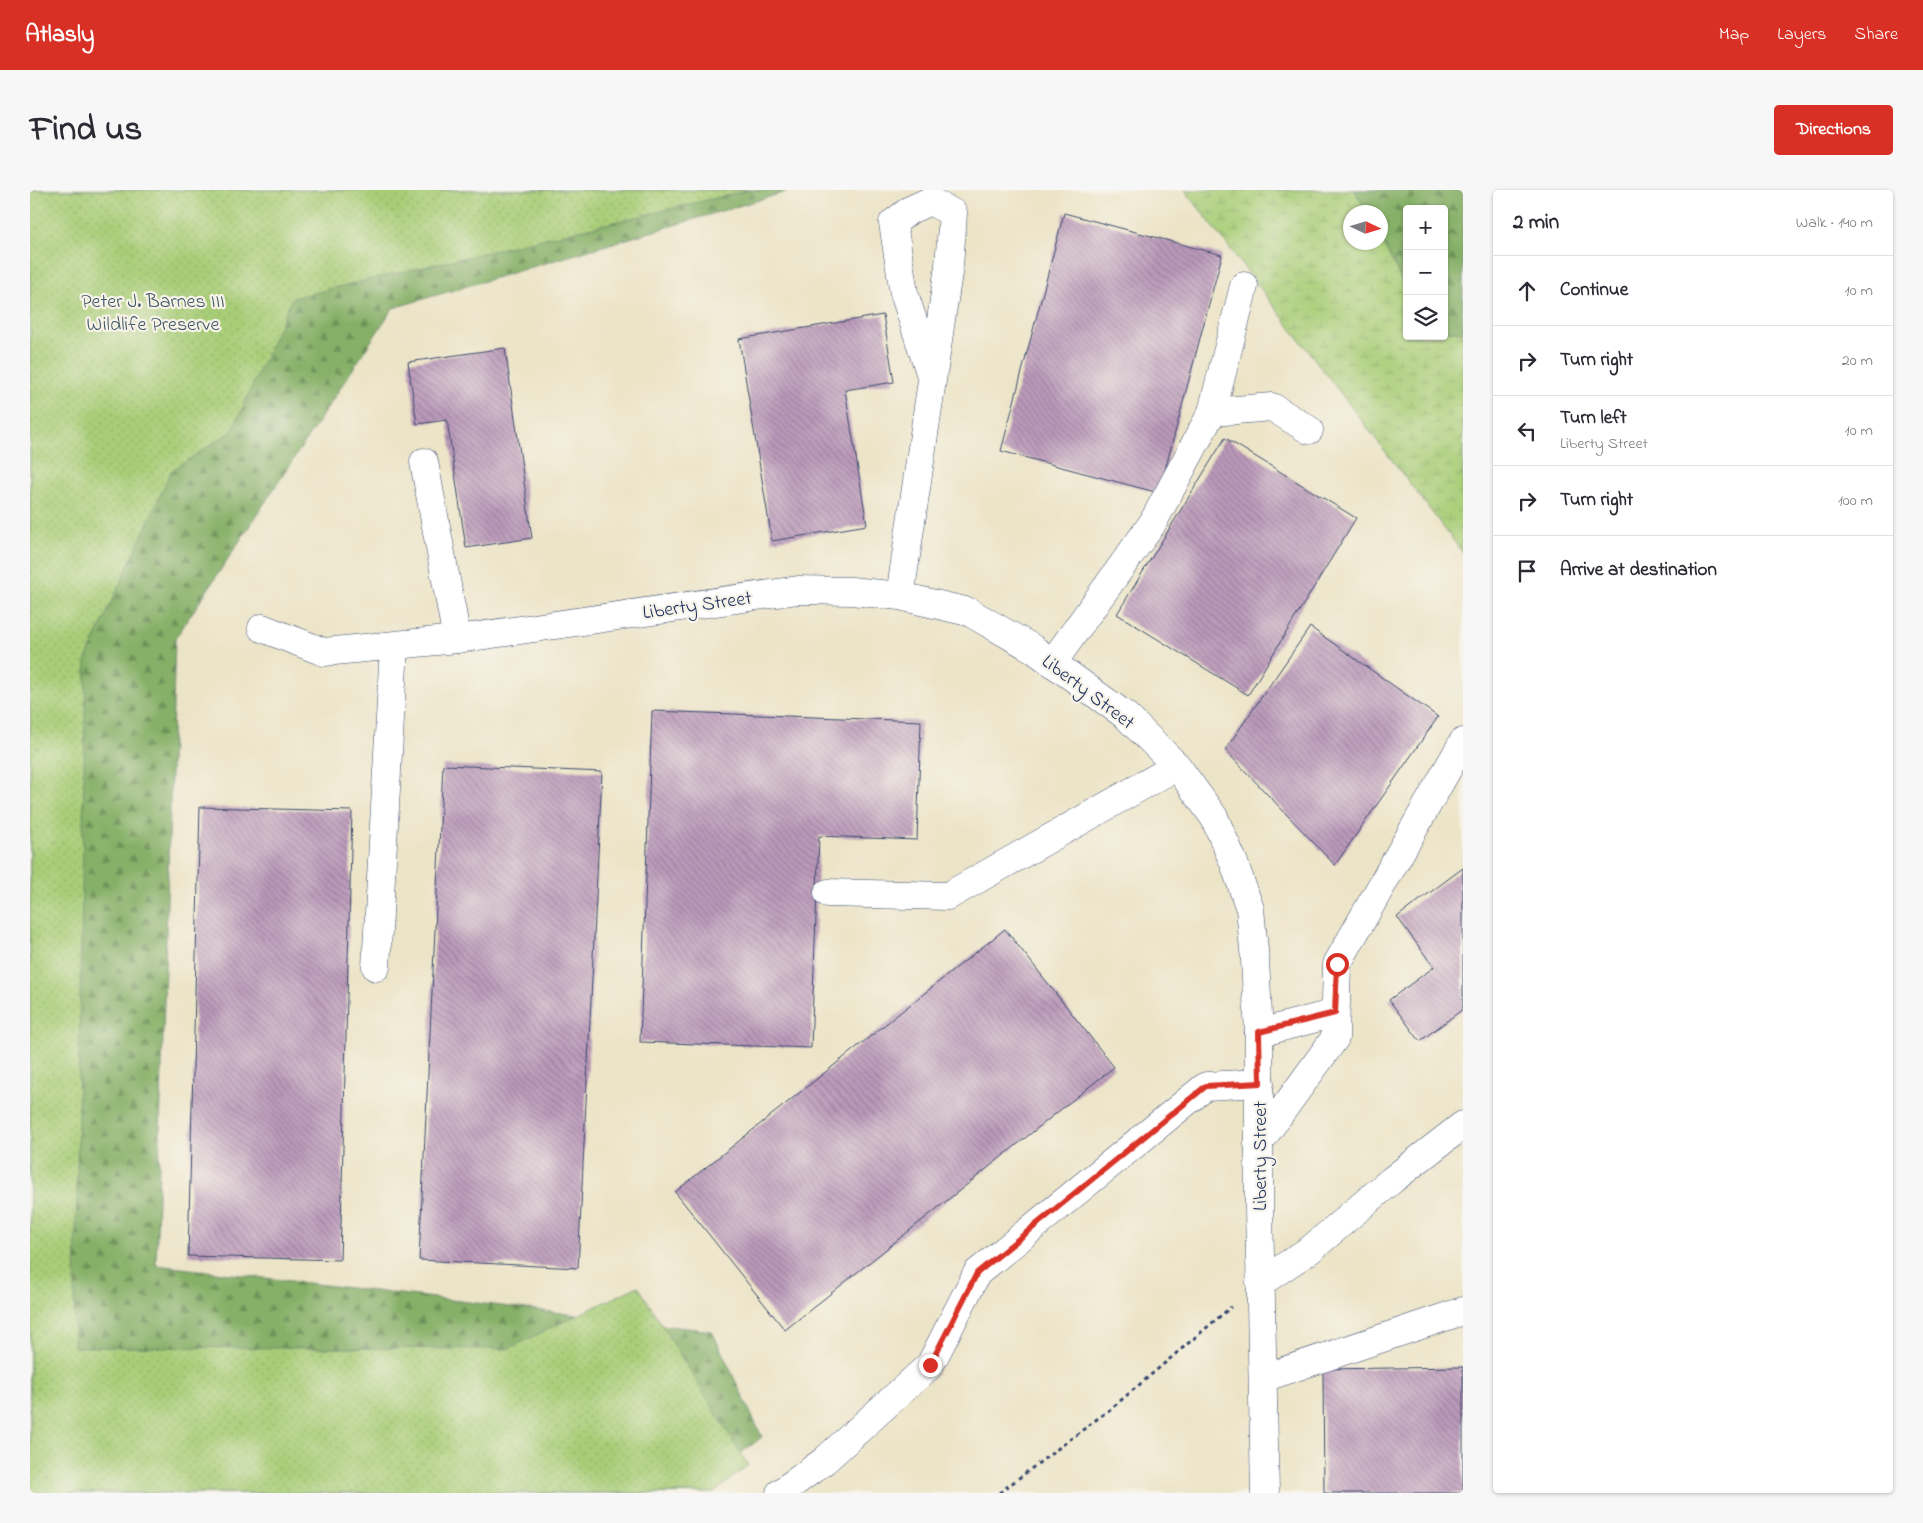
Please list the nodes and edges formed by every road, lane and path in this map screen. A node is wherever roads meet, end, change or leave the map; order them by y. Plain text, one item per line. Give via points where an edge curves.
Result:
1 (1244, 286) dead end
2 (932, 380) junction
3 (1212, 412) junction
4 (1309, 430) dead end
5 (424, 462) dead end
6 (900, 596) junction
7 (262, 628) dead end
8 (456, 639) junction
9 (394, 647) junction
10 (1054, 662) junction
11 (1463, 742) edge
12 (1177, 766) junction
13 (828, 893) dead end
14 (376, 967) dead end
15 (1335, 1013) junction
16 (1259, 1032) junction
17 (1260, 1083) junction
18 (1463, 1125) edge
19 (1258, 1144) junction
20 (1260, 1283) junction
21 (1463, 1311) edge
22 (1262, 1378) junction
23 (780, 1493) edge
24 (999, 1493) edge
25 (1265, 1493) edge

1 - 3 street
2 - 2 street via 949,266 953,213 930,201 893,223 904,293
2 - 6 street
3 - 4 street via 1272,407
3 - 10 street via 1152,524
5 - 8 street
6 - 8 street, Liberty Street via 798,590
6 - 10 street, Liberty Street via 969,612
7 - 9 street, Liberty Street via 324,652
8 - 9 street, Liberty Street
9 - 14 street
10 - 12 street, Liberty Street via 1126,716
11 - 15 street via 1337,964
12 - 13 street via 948,896
12 - 16 street, Liberty Street via 1214,817 1250,909
15 - 16 street
15 - 19 street via 1334,1038
16 - 17 street, Liberty Street
17 - 19 street, Liberty Street
17 - 23 street via 1206,1086 977,1273 930,1365 824,1461
18 - 20 street via 1311,1249
19 - 20 street, Liberty Street
20 - 22 street, Liberty Street
20 - 24 path via 1113,1407
21 - 22 street
22 - 25 street, Liberty Street

